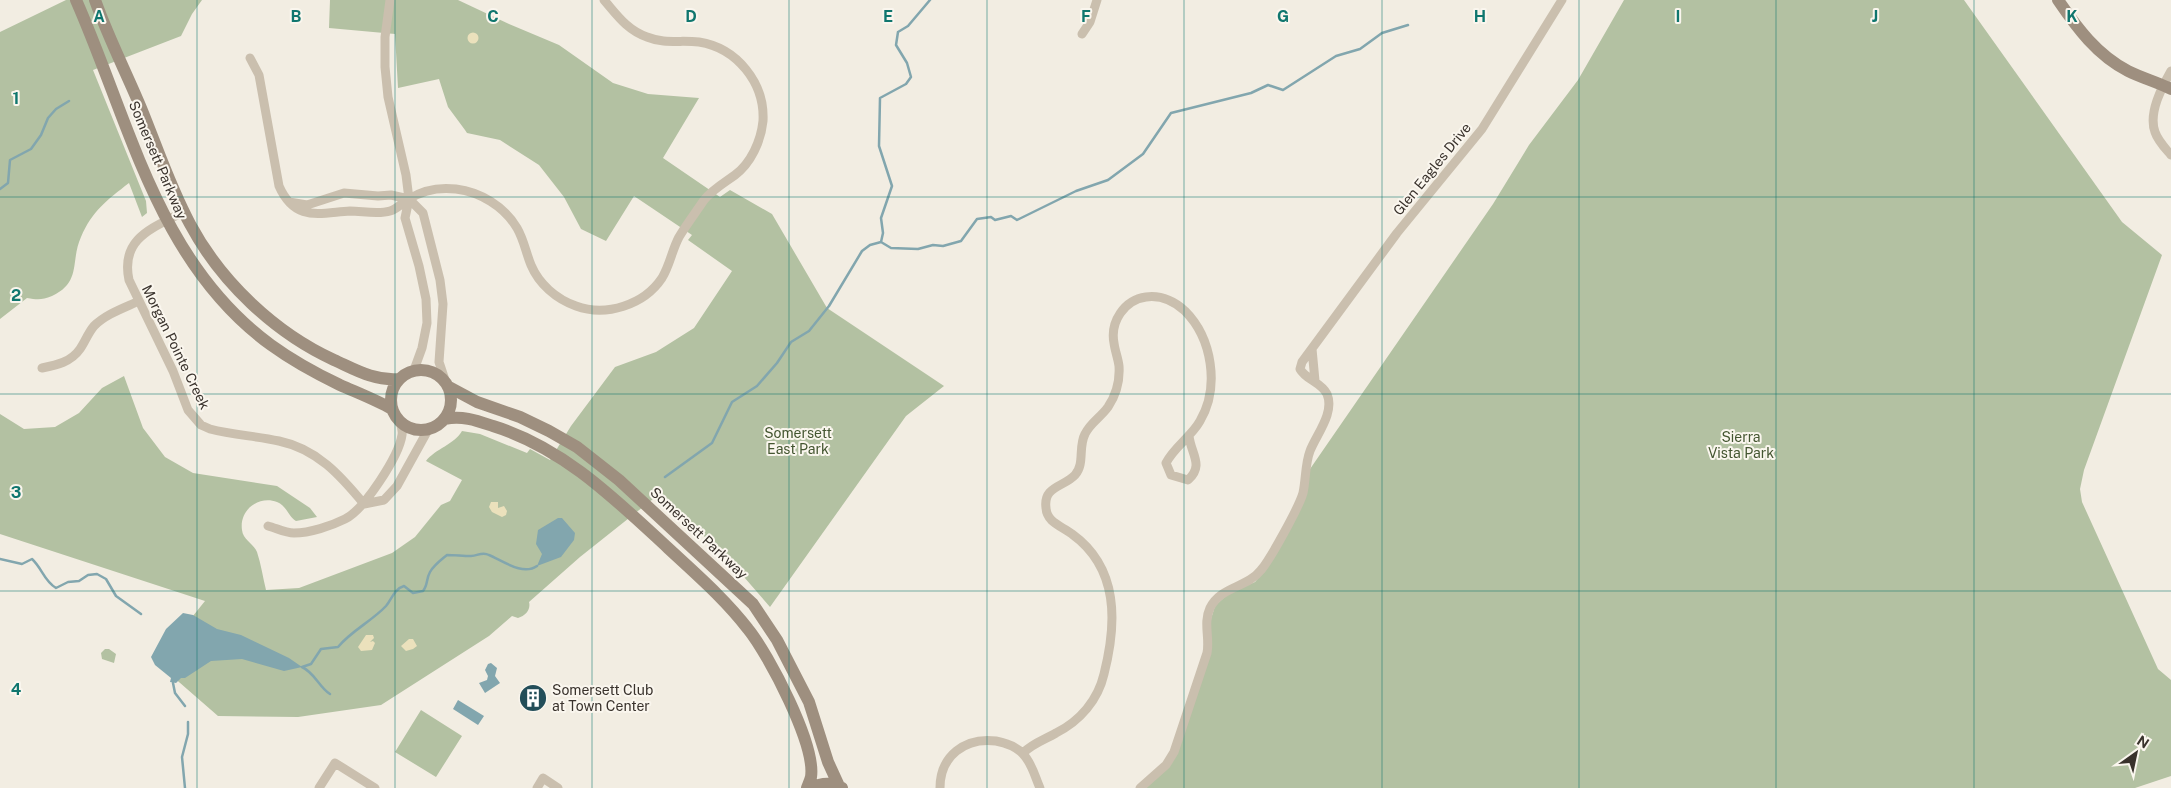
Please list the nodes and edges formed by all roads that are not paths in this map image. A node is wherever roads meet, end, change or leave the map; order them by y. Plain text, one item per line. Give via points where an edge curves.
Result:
1 (76, 0) edge
2 (95, 0) edge
3 (390, 0) edge
4 (604, 0) edge
5 (1097, 0) edge
6 (1562, 0) edge
7 (2058, 0) edge
8 (1082, 34) dead end
9 (250, 58) dead end
10 (2171, 71) edge
11 (2167, 87) edge
12 (2171, 155) edge
13 (408, 199) junction
14 (288, 202) junction
15 (183, 212) junction
16 (166, 221) junction
17 (139, 301) junction
18 (1312, 350) junction
19 (42, 368) dead end
20 (414, 370) junction
21 (398, 379) junction
22 (1315, 381) junction
23 (447, 384) junction
24 (395, 415) junction
25 (445, 419) junction
26 (428, 430) junction
27 (1189, 435) junction
28 (364, 504) junction
29 (268, 526) dead end
30 (1023, 753) junction
31 (840, 787) edge
32 (319, 788) edge
33 (375, 788) edge
34 (537, 788) edge
35 (558, 788) edge
36 (807, 788) edge
37 (811, 788) edge
38 (940, 788) edge
39 (1040, 788) edge
40 (1140, 788) edge

1 - 16 main road, Somersett Parkway
2 - 15 main road, Somersett Parkway
3 - 13 street via 385,37 387,87
4 - 13 street via 619,20 645,37 668,42 698,42 723,50 748,72 760,95 763,121 753,154 737,173 710,194 684,230 662,277 651,290 621,307 593,310 568,303 546,287 531,266 517,228 493,202 474,193 454,189 428,190
5 - 8 street
6 - 18 street, Glen Eagles Drive via 1482,129 1397,234
7 - 11 main road via 2080,31 2111,61 2137,76
9 - 14 street via 259,75 279,186
10 - 11 street
11 - 12 street via 2153,122 2158,139
13 - 14 street via 344,193 307,204
13 - 14 street via 390,211 322,215 303,212
13 - 20 street via 405,218 426,299 427,323
13 - 23 street via 423,213 440,280 444,304 439,362
15 - 16 street, Morgan Pointe Creek
15 - 21 main road, Somersett Parkway via 221,270 254,307 282,329 319,353 357,371 383,380
16 - 17 street, Morgan Pointe Creek via 141,235 130,250 126,270
16 - 24 main road, Somersett Parkway via 191,261 239,318 271,345
17 - 19 street via 98,323 72,358
17 - 28 street, Morgan Pointe Creek via 194,418 210,429 279,441 311,453 336,472
18 - 22 street
18 - 22 street, Glen Eagles Drive via 1300,369 1303,375
20 - 21 main road
20 - 23 main road via 431,371
21 - 24 main road via 391,393
22 - 40 street via 1327,395 1329,408 1309,453 1301,499 1261,571 1222,593 1211,608 1206,622 1207,653 1174,752 1166,765
23 - 25 main road via 452,404
23 - 31 main road, Somersett Parkway via 477,402 527,421 577,447 619,480 753,604 778,640 809,702 828,762
24 - 26 main road via 412,429
24 - 28 street via 402,434 396,453
25 - 26 main road
25 - 36 main road via 472,419 509,430 544,446 612,496 727,603 762,649 787,694 810,763 811,776
26 - 28 street via 397,486 384,500
27 - 27 street via 1166,463 1171,475 1188,480 1196,474 1197,464
27 - 30 street via 1201,420 1208,402 1211,371 1206,343 1192,319 1172,302 1154,296 1142,298 1127,306 1116,320 1114,344 1119,379 1112,400 1085,434 1078,471 1050,491 1046,504 1049,518 1084,544 1107,578 1113,610 1104,676 1081,715 1069,726 1035,742
28 - 29 street via 346,519 307,532 292,533
30 - 38 street via 1005,743 987,740 966,744 949,757 943,767
30 - 39 street
31 - 37 main road via 822,784
32 - 33 street via 335,763
34 - 35 street via 543,778

